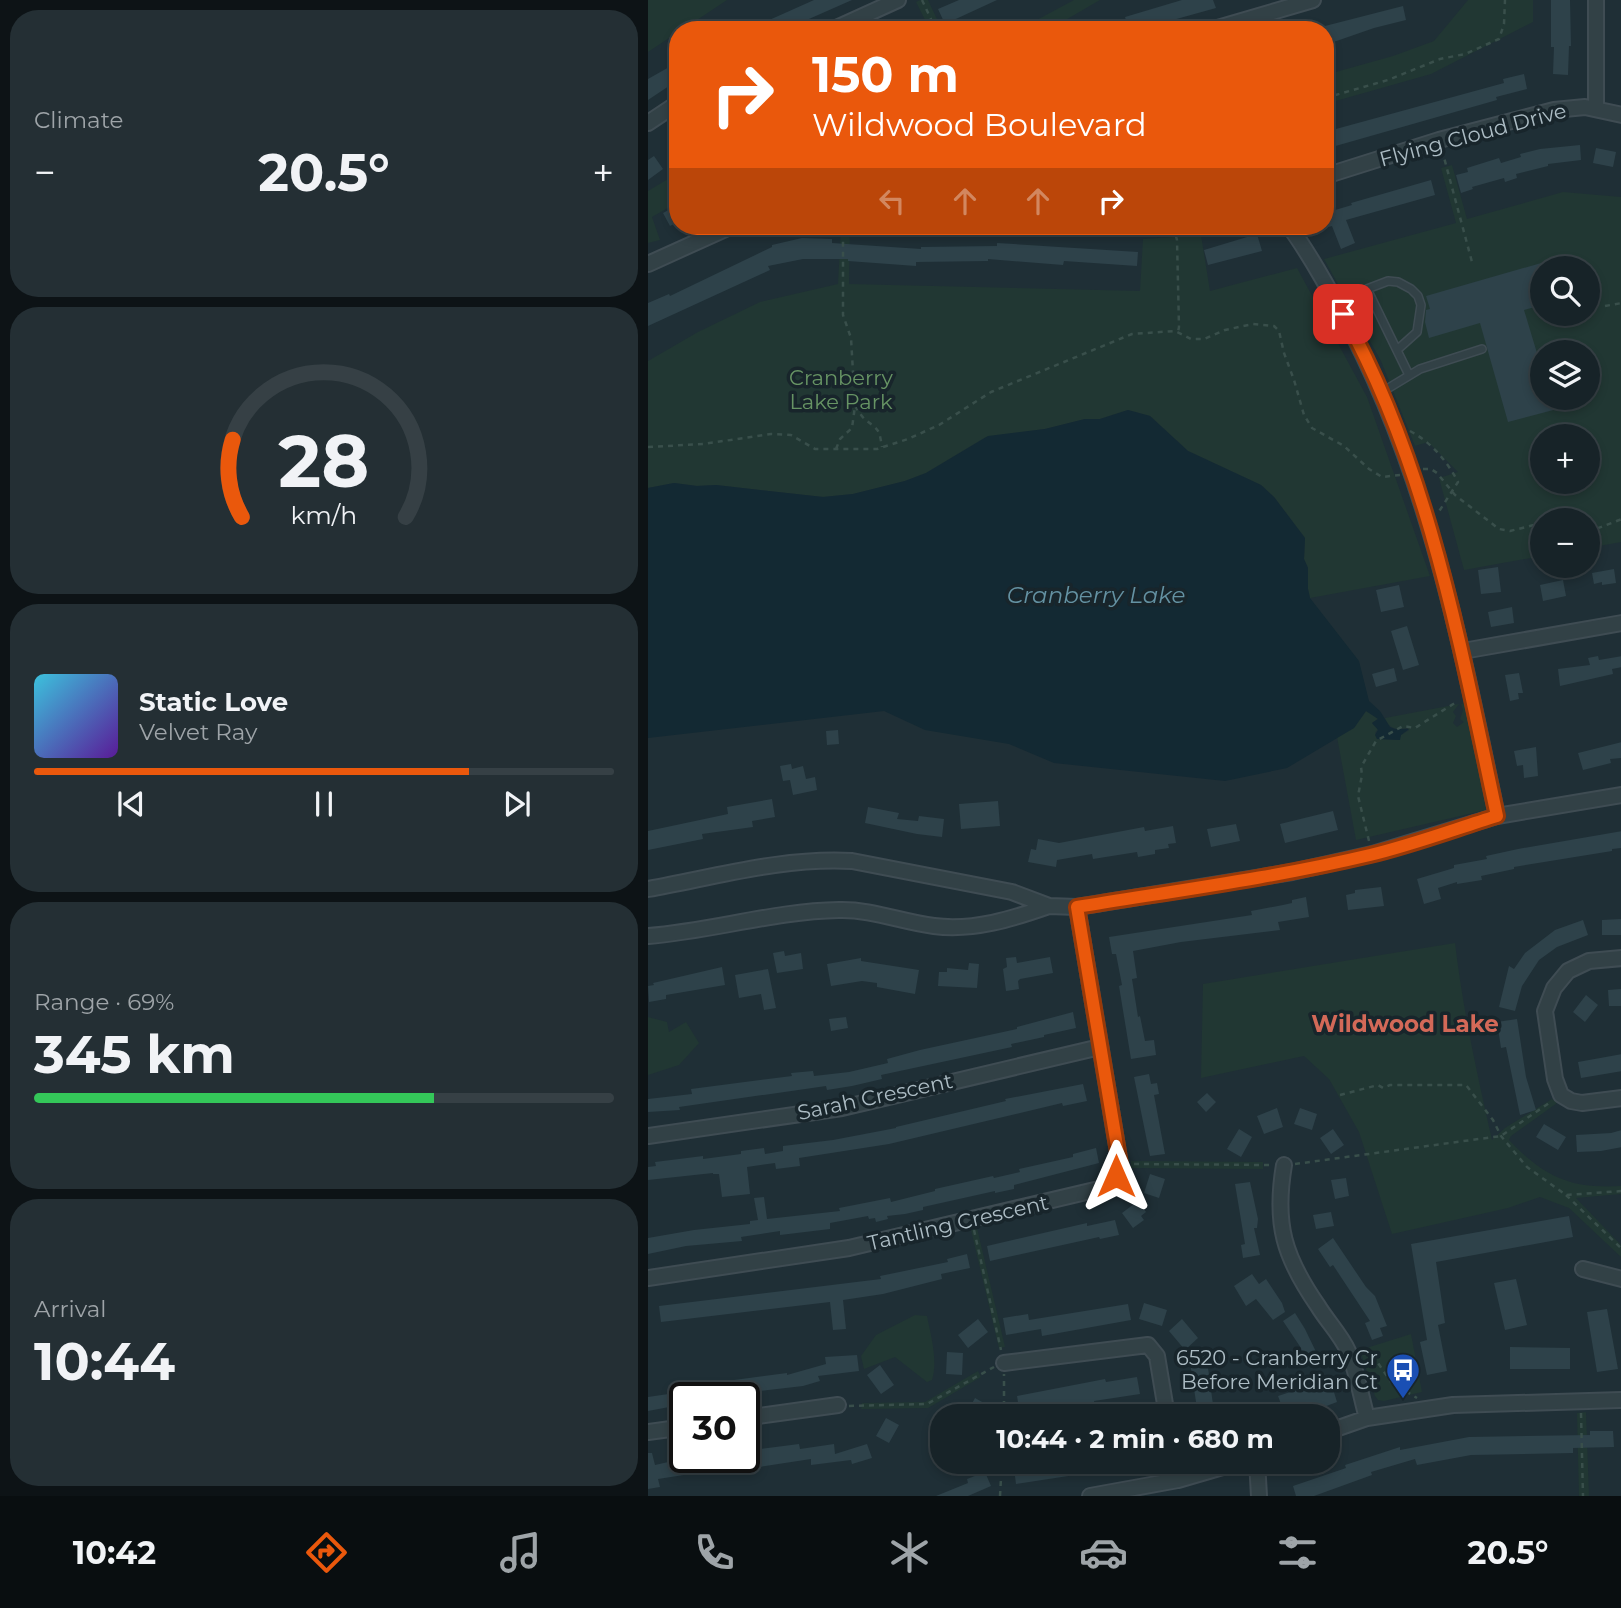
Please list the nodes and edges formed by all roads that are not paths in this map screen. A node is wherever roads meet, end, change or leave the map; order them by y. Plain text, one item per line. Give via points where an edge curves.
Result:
1 (898, 0) edge
2 (1313, 0) edge
3 (1596, 0) edge
4 (852, 21) edge
5 (1242, 21) edge
6 (1596, 108) junction
7 (669, 109) edge
8 (1622, 115) edge
9 (648, 123) edge
10 (1334, 173) edge
11 (712, 235) edge
12 (1295, 235) edge
13 (648, 264) edge
14 (1482, 349) dead end
15 (1397, 350) junction
16 (1409, 375) junction
17 (1382, 392) junction
18 (1622, 623) edge
19 (1463, 652) junction
20 (1622, 795) edge
21 (1497, 816) junction
22 (648, 889) edge
23 (1049, 906) junction
24 (1077, 907) junction
25 (648, 936) edge
26 (1622, 958) edge
27 (1100, 1046) junction
28 (1622, 1098) edge
29 (648, 1136) edge
30 (1284, 1165) road end
31 (1583, 1269) dead end
32 (648, 1278) edge
33 (1622, 1279) edge
34 (1003, 1363) road end
35 (1622, 1400) edge
36 (1165, 1404) edge
37 (838, 1405) road end
38 (760, 1416) edge
39 (1367, 1418) junction
40 (1340, 1427) edge
41 (669, 1429) edge
42 (648, 1432) edge
43 (1177, 1474) edge
44 (1199, 1474) edge
45 (1258, 1474) edge
46 (1178, 1480) junction
47 (1090, 1496) edge
48 (1259, 1496) edge

1 - 4 street
2 - 5 street
3 - 6 street
6 - 8 street, Flying Cloud Drive
6 - 10 street, Flying Cloud Drive via 1554,110
7 - 9 street
11 - 13 street
12 - 17 street via 1326,283
14 - 16 lane
15 - 15 lane via 1367,289 1388,281 1411,289 1422,305 1417,332
15 - 16 lane
16 - 17 lane
17 - 19 street via 1428,527
18 - 19 street
19 - 21 street
20 - 21 street
21 - 24 street via 1372,854 1292,872
22 - 23 street via 802,861 843,860 1012,892
23 - 24 street
23 - 25 street via 961,927 841,909
24 - 27 street
26 - 28 street via 1578,965 1560,979 1545,1011 1561,1096 1582,1102
27 - 29 street, Sarah Crescent via 842,1108
27 - 32 street, Tantling Crescent via 1120,1164 1110,1184 849,1248
30 - 39 street via 1279,1194 1286,1249 1348,1350
31 - 33 street
34 - 36 street via 1148,1345 1157,1356
35 - 39 street via 1453,1405
37 - 38 street
39 - 40 street
41 - 42 street
43 - 46 street
44 - 46 street
45 - 48 street
46 - 47 street

